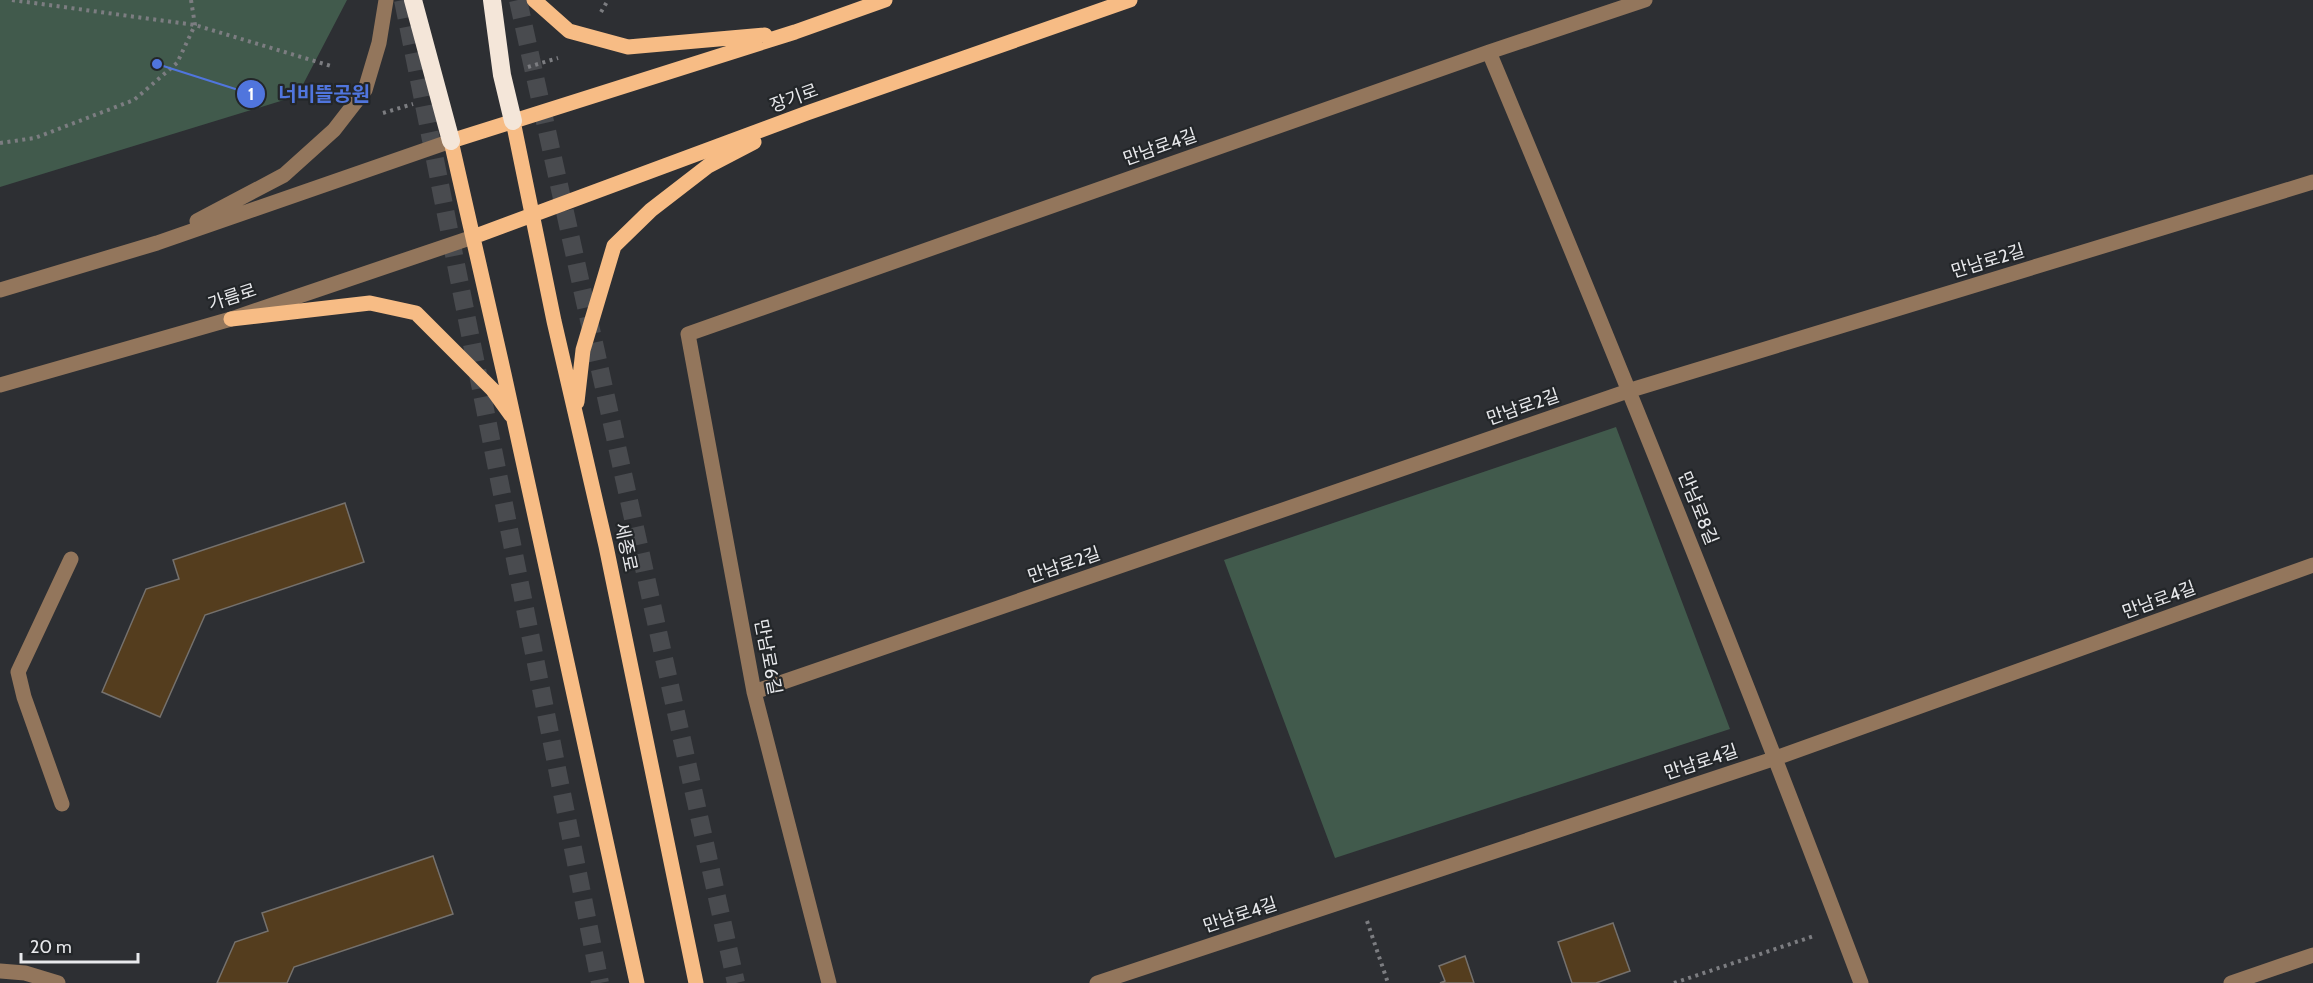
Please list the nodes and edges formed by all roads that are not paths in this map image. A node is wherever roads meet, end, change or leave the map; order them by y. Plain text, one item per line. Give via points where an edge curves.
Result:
1 (386, 0) edge
2 (413, 0) edge
3 (492, 0) edge
4 (534, 0) edge
5 (885, 0) edge
6 (1130, 0) edge
7 (1645, 0) edge
8 (795, 32) junction
9 (1490, 52) junction
10 (807, 114) junction
11 (513, 121) junction
12 (451, 141) junction
13 (2313, 182) edge
14 (532, 215) junction
15 (473, 237) junction
16 (157, 243) junction
17 (0, 290) edge
18 (231, 319) junction
19 (688, 333) joint
20 (0, 385) edge
21 (1631, 390) junction
22 (575, 414) junction
23 (514, 421) junction
24 (71, 559) dead end
25 (2313, 565) edge
26 (754, 692) junction
27 (1776, 758) junction
28 (62, 804) dead end
29 (2313, 955) edge
30 (0, 971) edge
31 (57, 983) edge
32 (637, 983) edge
33 (696, 983) edge
34 (829, 983) edge
35 (1097, 983) edge
36 (1861, 983) edge
37 (2231, 983) edge

1 - 16 street via 365,90 334,130 284,175
2 - 12 highway
3 - 11 highway
4 - 8 main road via 569,31 627,48
5 - 8 main road
6 - 10 main road, 장기로
7 - 9 street, 만남로4길
8 - 11 main road
9 - 19 street, 만남로4길
9 - 21 street, 만남로8길
10 - 14 main road, 장기로
10 - 22 main road via 708,166 651,210 614,246 583,350
11 - 12 main road
11 - 14 main road, 세종로
12 - 15 main road
12 - 16 street
13 - 21 street, 만남로2길
14 - 15 main road, 장기로
14 - 22 main road, 세종로
15 - 18 street, 가름로
15 - 23 main road
16 - 17 street
18 - 20 street, 가름로
18 - 23 main road via 370,303 416,313 493,390
19 - 26 street, 만남로6길
21 - 26 street, 만남로2길
21 - 27 street, 만남로8길
22 - 33 main road, 세종로
23 - 32 main road
24 - 28 street via 18,672
25 - 27 street, 만남로4길
26 - 34 street, 만남로6길
27 - 35 street, 만남로4길
27 - 36 street, 만남로8길
29 - 37 street
30 - 31 street via 25,973

